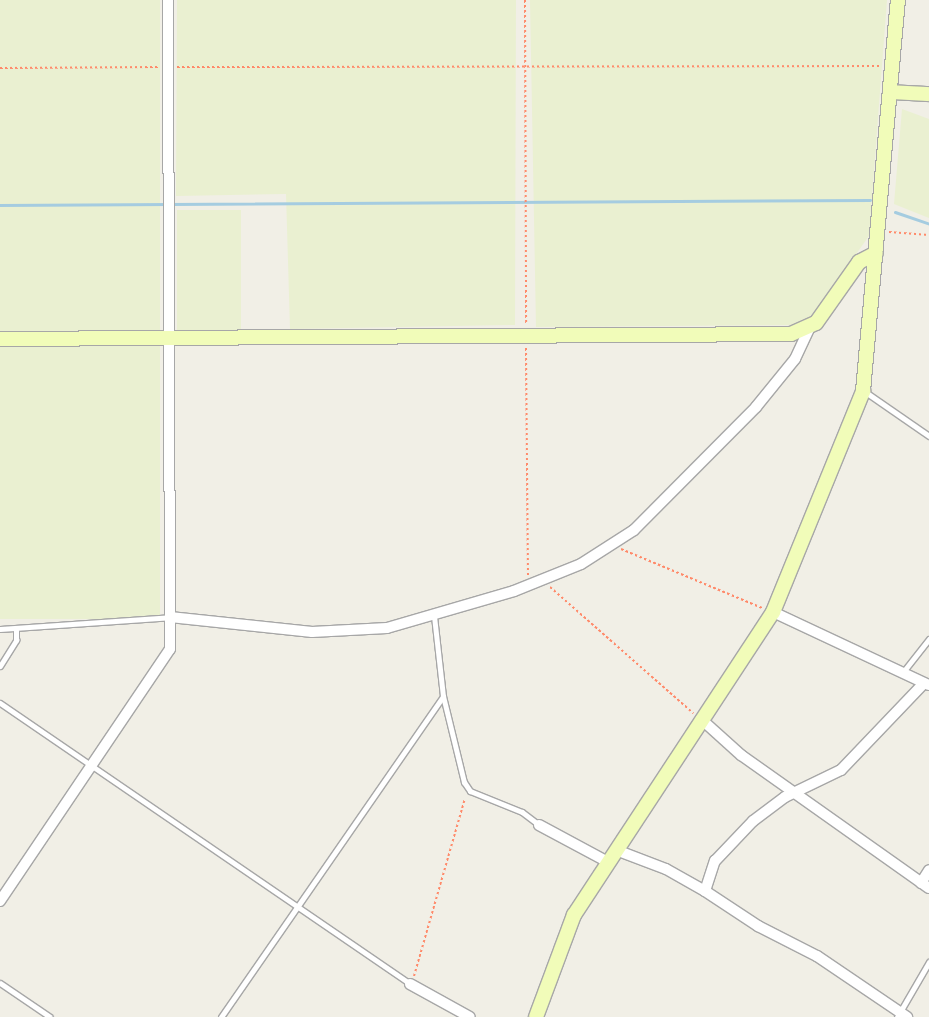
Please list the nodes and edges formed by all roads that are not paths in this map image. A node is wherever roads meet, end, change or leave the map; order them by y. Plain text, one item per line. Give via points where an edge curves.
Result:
1 (168, 0) edge
2 (898, 0) edge
3 (890, 92) junction
4 (929, 94) edge
5 (876, 253) junction
6 (809, 329) junction
7 (0, 339) edge
8 (168, 340) junction
9 (863, 391) junction
10 (929, 436) edge
11 (773, 612) junction
12 (170, 616) junction
13 (434, 616) junction
14 (0, 629) edge
15 (16, 630) junction
16 (929, 639) edge
17 (0, 666) edge
18 (903, 672) junction
19 (927, 684) edge
20 (443, 696) junction
21 (0, 703) edge
22 (701, 719) junction
23 (92, 768) junction
24 (794, 793) junction
25 (539, 825) joint
26 (616, 850) junction
27 (608, 862) junction
28 (929, 870) edge
29 (925, 885) edge
30 (705, 891) junction
31 (0, 901) edge
32 (298, 908) junction
33 (929, 962) edge
34 (0, 983) edge
35 (410, 984) joint
36 (901, 1015) edge
37 (50, 1017) edge
38 (221, 1017) edge
39 (470, 1017) edge
40 (536, 1017) edge

1 - 8 street
2 - 3 street
3 - 4 street
3 - 5 street
5 - 6 street via 859,262
5 - 9 street
6 - 8 street via 781,334
6 - 13 street via 795,359 756,406 615,545 544,580
7 - 8 street
8 - 12 street
9 - 10 lane
9 - 11 street
11 - 18 street
11 - 22 street
12 - 13 street via 346,633
12 - 15 lane
12 - 23 street via 170,648 162,664
13 - 20 lane
14 - 15 lane
15 - 17 lane via 16,640
16 - 18 lane
18 - 19 street
19 - 24 street via 841,770
20 - 25 lane via 458,767 468,788
20 - 32 lane
21 - 23 lane
22 - 24 street via 741,755
22 - 26 street
23 - 31 street
23 - 32 lane
24 - 29 street
24 - 30 street via 753,821 715,862
25 - 27 street
26 - 27 street
26 - 30 street via 666,869
27 - 40 street via 574,915
28 - 29 street
30 - 36 street
32 - 35 lane
32 - 38 lane
33 - 36 lane
34 - 37 lane
35 - 39 street

